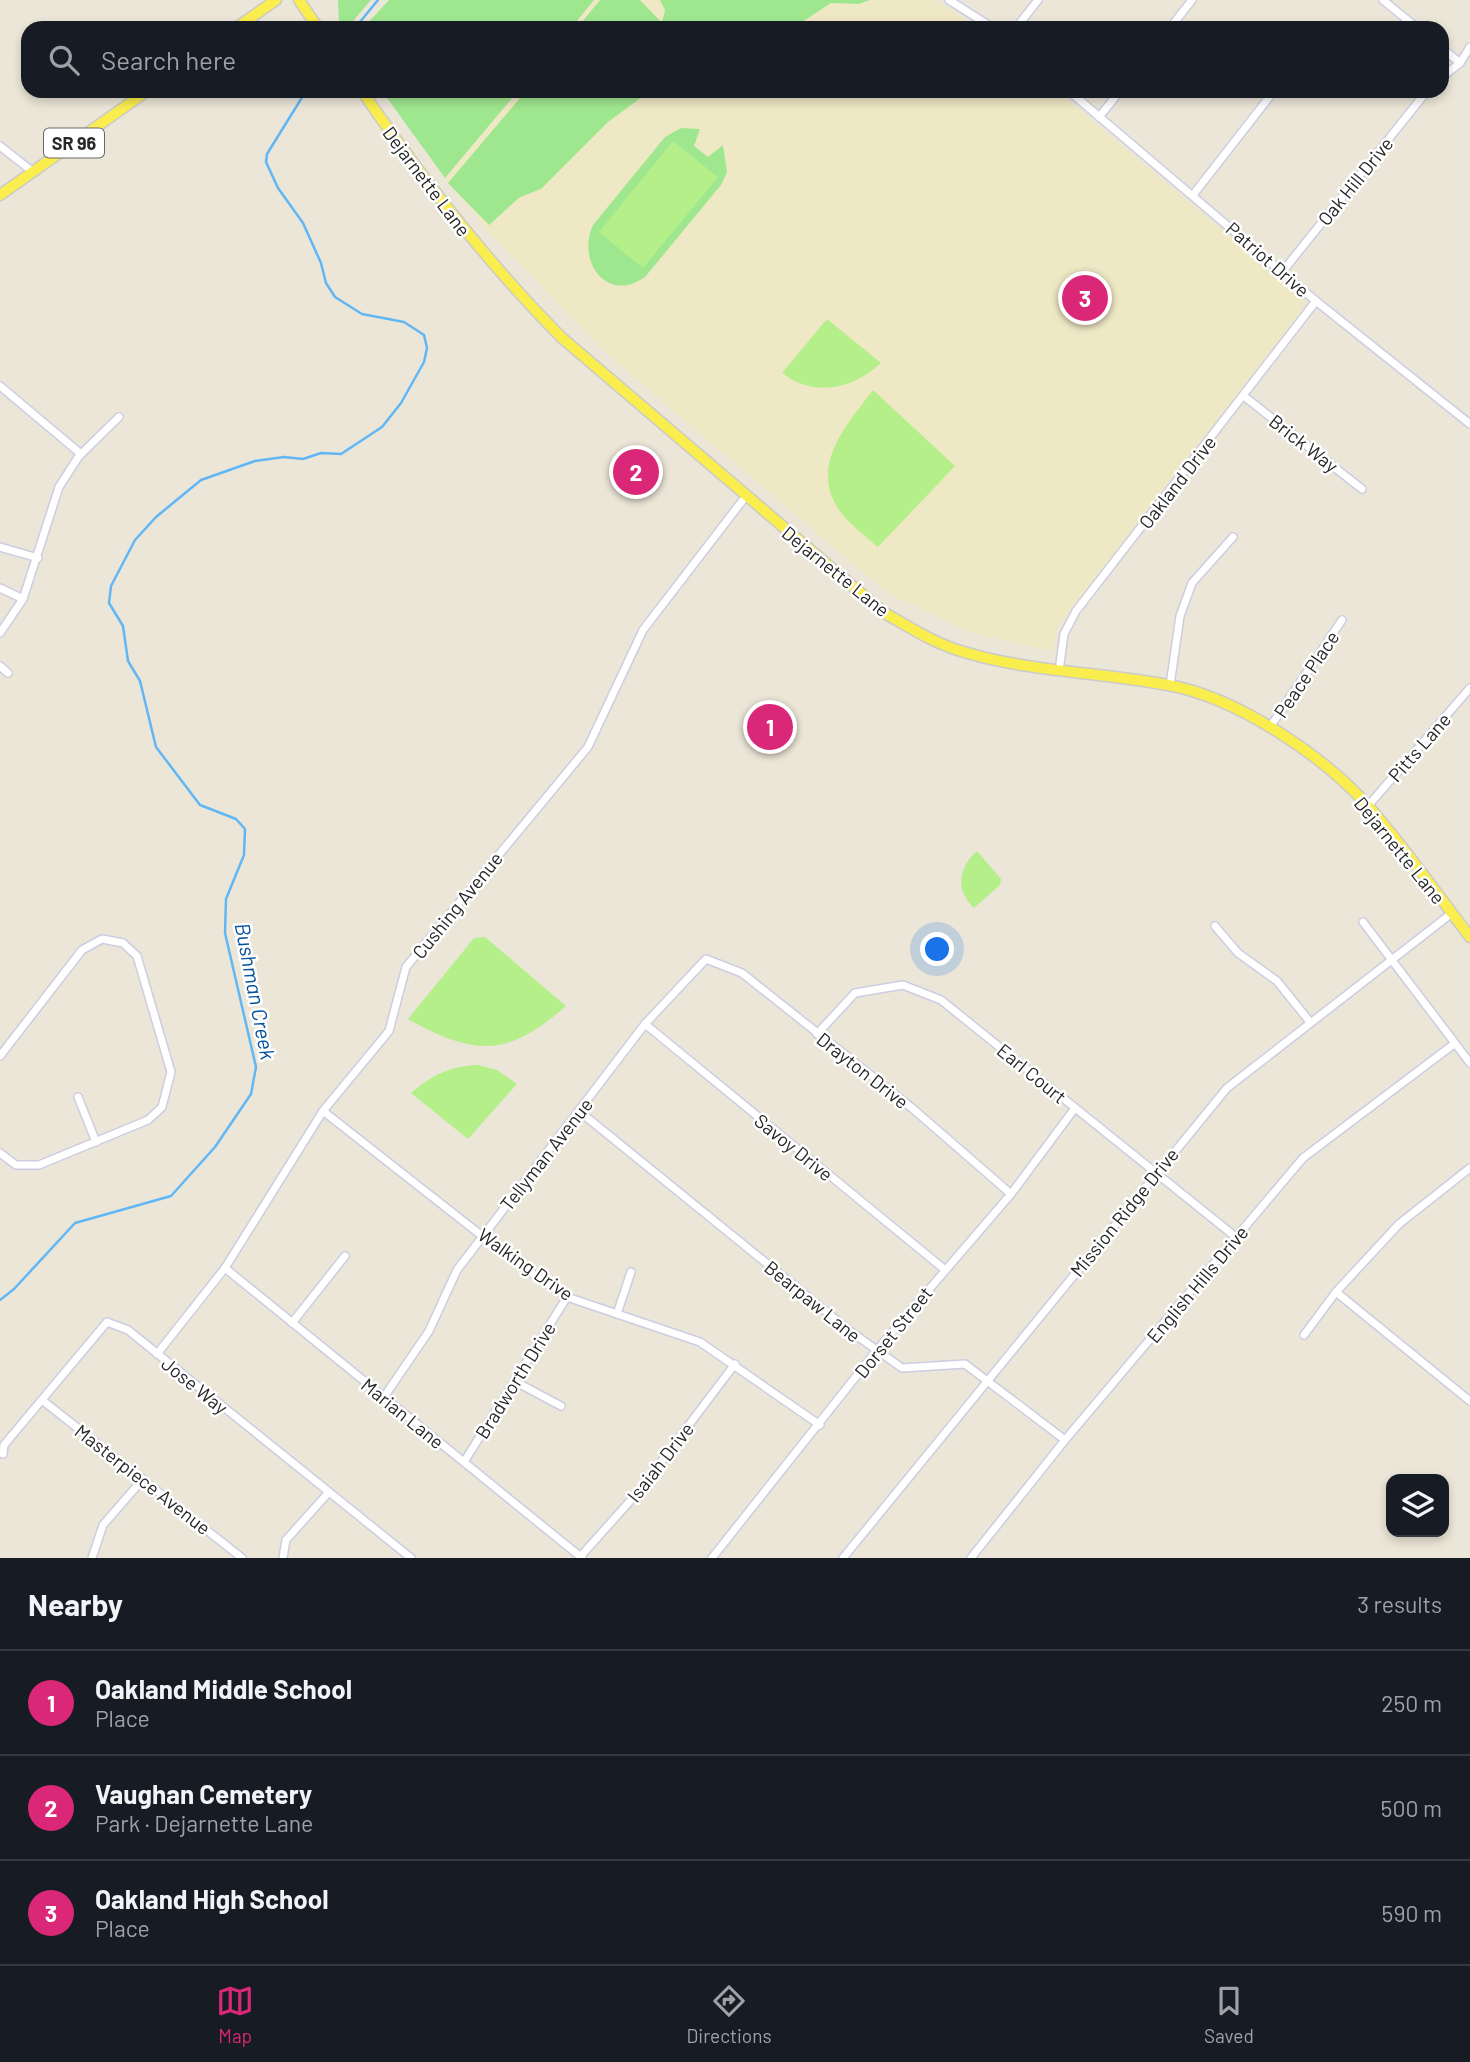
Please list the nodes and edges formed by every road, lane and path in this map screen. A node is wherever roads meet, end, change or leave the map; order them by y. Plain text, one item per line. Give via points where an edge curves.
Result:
1 (276, 0) edge
2 (299, 0) edge
3 (949, 0) edge
4 (1038, 0) edge
5 (1192, 0) edge
6 (1384, 0) edge
7 (246, 21) edge
8 (313, 21) edge
9 (982, 21) edge
10 (1022, 21) edge
11 (1176, 21) edge
12 (1410, 21) edge
13 (1470, 47) edge
14 (1449, 54) edge
15 (1460, 63) junction
16 (1449, 72) edge
17 (137, 98) edge
18 (367, 98) edge
19 (1077, 98) edge
20 (1114, 98) edge
21 (1269, 98) edge
22 (1421, 98) edge
23 (1099, 117) junction
24 (0, 146) edge
25 (33, 172) junction
26 (0, 195) edge
27 (1193, 195) junction
28 (1283, 271) junction
29 (1316, 301) junction
30 (0, 386) edge
31 (1245, 397) junction
32 (119, 417) dead end
33 (1470, 424) edge
34 (81, 454) junction
35 (1362, 489) dead end
36 (746, 496) junction
37 (1233, 537) dead end
38 (0, 547) edge
39 (38, 558) junction
40 (0, 588) edge
41 (23, 599) junction
42 (1342, 620) dead end
43 (0, 633) edge
44 (0, 666) edge
45 (1059, 671) junction
46 (8, 673) dead end
47 (1170, 685) junction
48 (1470, 688) edge
49 (1270, 727) junction
50 (1368, 806) junction
51 (1452, 914) junction
52 (1363, 922) dead end
53 (1215, 926) dead end
54 (1470, 937) edge
55 (706, 959) joint
56 (1391, 960) junction
57 (1310, 1022) junction
58 (645, 1024) junction
59 (817, 1034) junction
60 (1454, 1044) junction
61 (0, 1056) edge
62 (1470, 1063) edge
63 (78, 1097) dead end
64 (1075, 1108) junction
65 (323, 1111) junction
66 (579, 1111) junction
67 (96, 1142) junction
68 (0, 1153) edge
69 (1470, 1168) edge
70 (1156, 1173) junction
71 (1012, 1194) junction
72 (484, 1236) junction
73 (1237, 1238) junction
74 (345, 1256) dead end
75 (225, 1268) junction
76 (944, 1269) junction
77 (631, 1272) dead end
78 (1336, 1292) junction
79 (567, 1297) junction
80 (617, 1314) junction
81 (292, 1323) junction
82 (1304, 1335) dead end
83 (877, 1350) junction
84 (156, 1354) junction
85 (735, 1364) junction
86 (987, 1381) junction
87 (516, 1382) junction
88 (384, 1397) junction
89 (42, 1400) junction
90 (1470, 1401) edge
91 (561, 1406) dead end
92 (820, 1425) junction
93 (1065, 1440) junction
94 (3, 1454) dead end
95 (464, 1462) junction
96 (143, 1479) junction
97 (329, 1492) junction
98 (581, 1557) edge
99 (92, 1558) edge
100 (242, 1558) edge
101 (283, 1558) edge
102 (411, 1558) edge
103 (712, 1558) edge
104 (843, 1558) edge
105 (971, 1558) edge

1 - 7 main road
2 - 8 main road
3 - 9 street
4 - 10 street
5 - 11 street
6 - 12 street
13 - 15 street
14 - 15 street
15 - 16 street
17 - 25 main road, SR 96
18 - 36 main road, Dejarnette Lane via 437,198 518,293 609,380
19 - 23 street, Patriot Drive
20 - 23 street
21 - 27 street
22 - 28 street, Oak Hill Drive
23 - 27 street, Patriot Drive
24 - 25 street
25 - 26 main road, SR 96
27 - 28 street, Patriot Drive
28 - 29 street, Patriot Drive
29 - 31 street, Oakland Drive
29 - 33 street, Patriot Drive
30 - 34 street
31 - 35 street, Brick Way
31 - 45 street, Oakland Drive via 1076,611 1064,634
32 - 34 street
34 - 39 street via 58,487
36 - 45 main road, Dejarnette Lane via 883,612 922,635 962,652
36 - 65 street, Cushing Avenue via 643,630 588,747 406,967 390,1031
37 - 47 street via 1192,583 1180,616
38 - 39 street
39 - 41 street
40 - 41 street
41 - 43 street
42 - 49 street, Peace Place
44 - 46 street
45 - 47 main road, Dejarnette Lane
47 - 49 main road, Dejarnette Lane via 1221,702
48 - 50 street, Pitts Lane
49 - 50 main road, Dejarnette Lane
50 - 51 main road, Dejarnette Lane
51 - 54 main road, Dejarnette Lane
51 - 56 street, Mission Ridge Drive
52 - 56 street
53 - 57 street via 1238,953 1277,981
55 - 58 street, Tellyman Avenue
55 - 59 street, Drayton Drive via 742,972
56 - 57 street, Mission Ridge Drive
56 - 60 street
57 - 70 street, Mission Ridge Drive via 1227,1088
58 - 66 street, Tellyman Avenue
58 - 76 street, Savoy Drive
59 - 64 street, Earl Court via 855,993 903,985 941,1000
59 - 71 street, Drayton Drive
60 - 62 street
60 - 73 street, English Hills Drive via 1303,1158
61 - 67 street via 82,950 102,939 128,947 142,970 172,1072 170,1086 162,1107 148,1120
63 - 67 street
64 - 70 street, Earl Court
64 - 71 street, Dorset Street
65 - 72 street, Walking Drive
65 - 75 street, Cushing Avenue
66 - 72 street, Tellyman Avenue
66 - 83 street, Bearpaw Lane
67 - 68 street via 28,1167 16,1165
69 - 78 street via 1399,1224
70 - 73 street, Earl Court
70 - 86 street, Mission Ridge Drive
71 - 76 street, Dorset Street
72 - 79 street, Walking Drive
72 - 88 street, Tellyman Avenue via 457,1270 429,1331
73 - 93 street, English Hills Drive
74 - 81 street
75 - 81 street, Marian Lane
75 - 84 street, Cushing Avenue
76 - 83 street, Dorset Street
77 - 80 street
78 - 82 street
78 - 90 street
79 - 80 street, Walking Drive
79 - 87 street, Bradworth Drive
80 - 85 street, Walking Drive via 700,1342
81 - 88 street, Marian Lane
83 - 86 street, Bearpaw Lane via 902,1368 965,1364
83 - 92 street, Dorset Street
84 - 89 street, Jose Way via 128,1330 107,1322
84 - 97 street, Jose Way
85 - 92 street, Walking Drive
85 - 98 street, Isaiah Drive via 639,1490
86 - 93 street, Bearpaw Lane
86 - 104 street, Mission Ridge Drive
87 - 91 street
87 - 95 street, Bradworth Drive
88 - 95 street, Marian Lane
89 - 94 street, Jose Way via 4,1446
89 - 96 street, Masterpiece Avenue
92 - 103 street, Dorset Street
93 - 105 street, English Hills Drive
95 - 98 street, Marian Lane
96 - 99 street via 103,1525
96 - 100 street, Masterpiece Avenue
97 - 101 street via 286,1540
97 - 102 street, Jose Way

